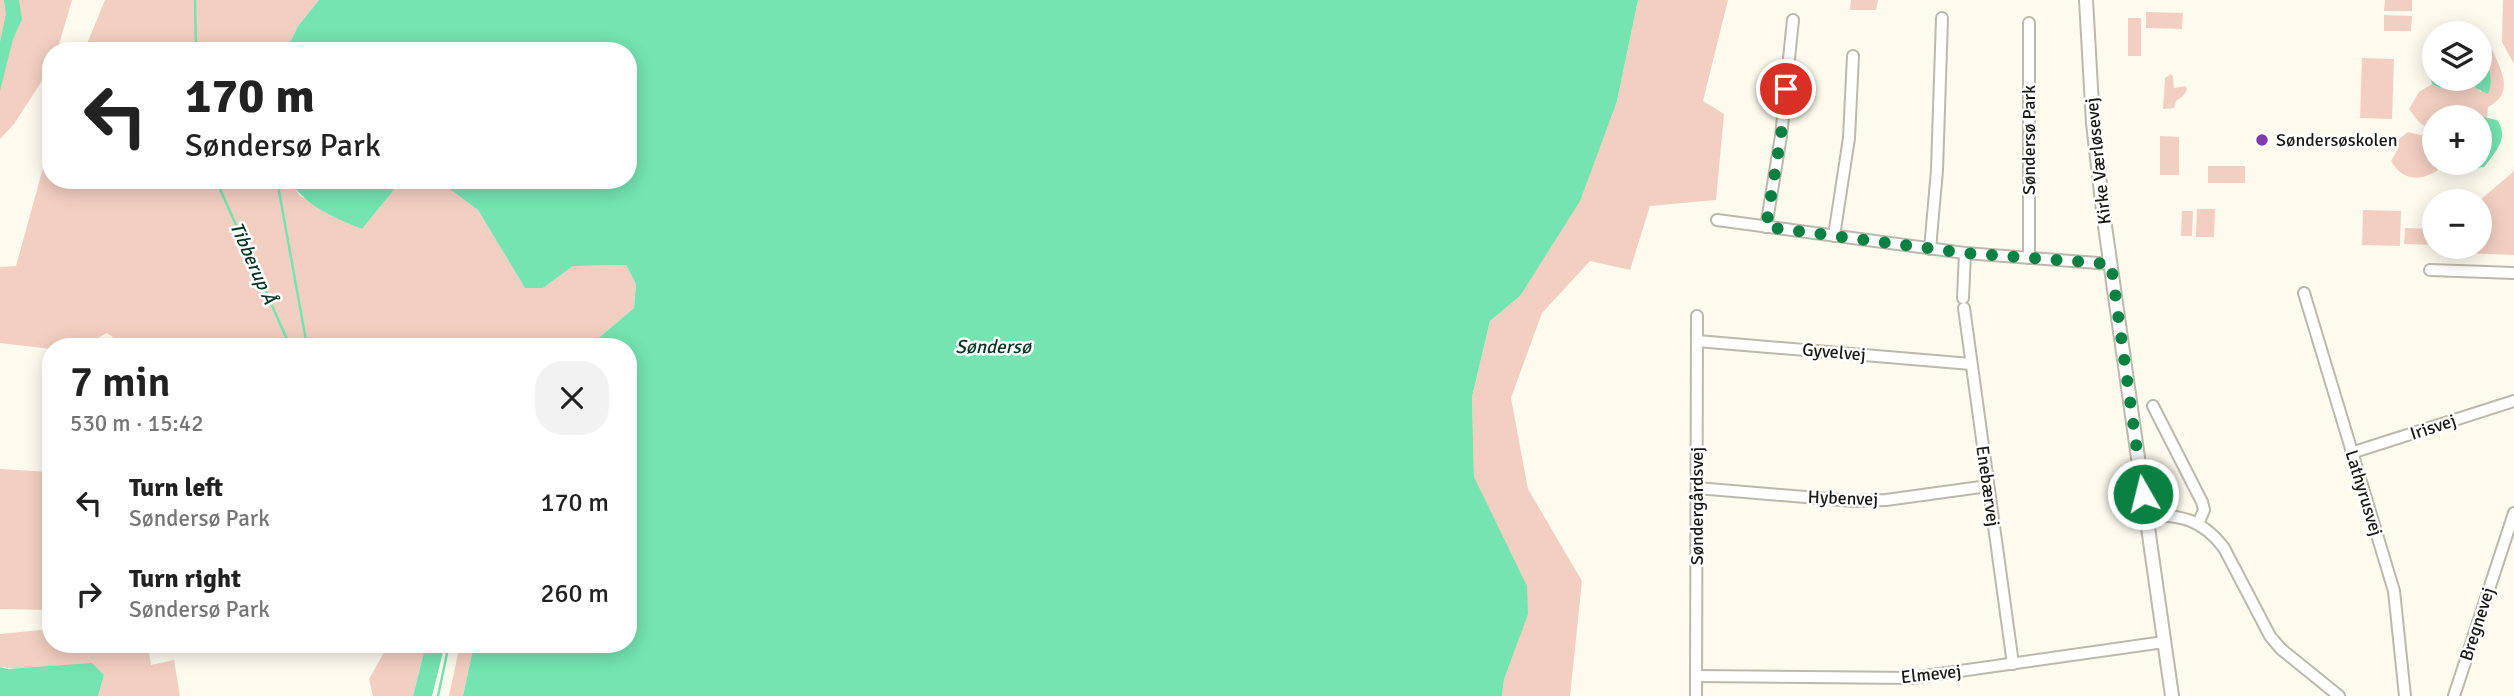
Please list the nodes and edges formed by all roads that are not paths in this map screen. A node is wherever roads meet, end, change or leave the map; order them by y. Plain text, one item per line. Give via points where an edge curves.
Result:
1 (2086, 0) edge
2 (1942, 18) dead end
3 (1793, 20) dead end
4 (2028, 23) dead end
5 (1853, 56) dead end
6 (1717, 220) dead end
7 (1766, 227) junction
8 (1834, 236) junction
9 (1930, 248) junction
10 (1965, 253) junction
11 (2029, 258) junction
12 (2111, 264) junction
13 (2430, 270) dead end
14 (2514, 273) edge
15 (2304, 293) dead end
16 (1697, 316) dead end
17 (1697, 341) junction
18 (1971, 364) junction
19 (2514, 401) edge
20 (2153, 406) dead end
21 (2351, 453) junction
22 (1988, 486) junction
23 (1697, 488) junction
24 (2514, 513) edge
25 (2146, 515) junction
26 (2198, 524) junction
27 (2164, 642) junction
28 (2013, 664) junction
29 (1696, 676) junction
30 (1696, 696) edge
31 (2172, 696) edge
32 (2339, 696) edge
33 (2406, 696) edge
34 (2454, 696) edge

1 - 12 street, Kirke Værløsevej via 2093,123
2 - 9 street
3 - 7 street
4 - 11 street, Søndersø Park
5 - 8 street via 1849,138
6 - 7 street
7 - 8 street
8 - 9 street
9 - 10 street
10 - 11 street
10 - 18 street, Enebærvej via 1963,303
11 - 12 street
12 - 25 street, Kirke Værløsevej
13 - 14 street
15 - 21 street, Lathyrusvej
16 - 17 street, Søndergårdsvej
17 - 18 street, Gyvelvej
17 - 23 street, Søndergårdsvej
18 - 22 street, Enebærvej
19 - 21 street, Irisvej
20 - 26 street via 2202,502
21 - 33 street, Lathyrusvej via 2394,591
22 - 23 street, Hybenvej via 1853,501
22 - 28 street, Enebærvej
23 - 29 street, Søndergårdsvej
24 - 34 street, Bregnevej
25 - 26 street via 2170,515
25 - 27 street, Kirke Værløsevej
26 - 32 street via 2224,548 2275,643
27 - 28 street, Elmevej
27 - 31 street, Kirke Værløsevej
28 - 29 street, Elmevej via 1911,678
29 - 30 street, Søndergårdsvej

